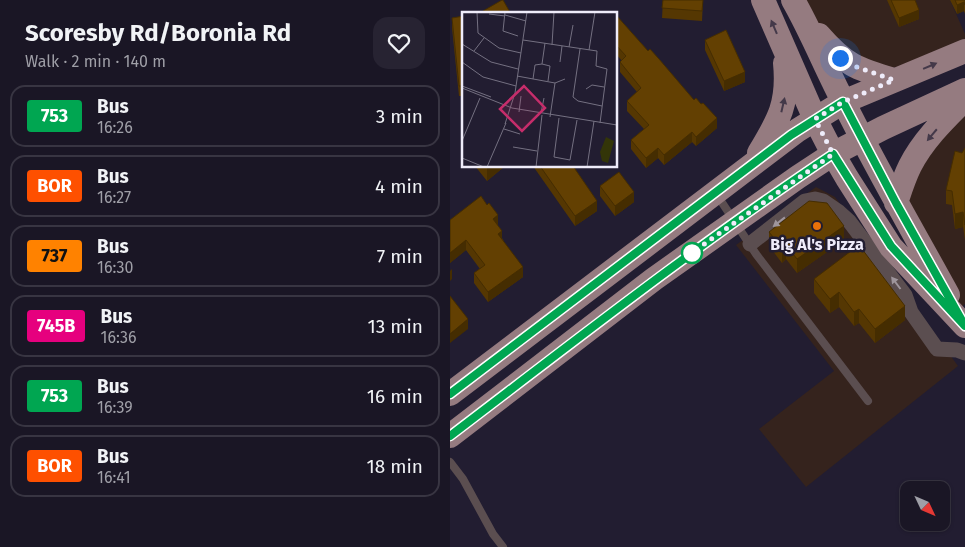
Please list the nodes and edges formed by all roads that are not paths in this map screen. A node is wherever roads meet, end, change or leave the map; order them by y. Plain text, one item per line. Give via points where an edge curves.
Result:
1 (763, 0) edge
2 (798, 8) edge
3 (784, 49) junction
4 (965, 51) edge
5 (894, 80) junction
6 (965, 90) edge
7 (965, 99) edge
8 (843, 102) junction
9 (815, 119) junction
10 (862, 139) junction
11 (833, 154) junction
12 (752, 163) junction
13 (714, 191) junction
14 (896, 203) junction
15 (735, 222) junction
16 (750, 244) junction
17 (965, 326) edge
18 (965, 353) edge
19 (450, 394) edge
20 (868, 401) dead end
21 (450, 436) edge
22 (450, 462) edge
23 (502, 547) edge

3 -> 1 main road
2 - 5 main road via 828,47 845,62
2 - 8 main road
3 - 9 main road
12 -> 3 main road via 777,124 783,108 787,82
5 -> 4 main road
5 - 8 main road
6 - 10 main road
7 -> 14 main road via 917,154
8 - 9 main road
8 - 10 main road
9 - 11 main road
9 - 12 main road
10 - 11 main road
10 - 14 main road
11 - 15 main road
11 - 17 main road via 891,246
12 - 13 main road
13 - 15 lane
13 - 19 main road
14 - 17 main road
15 - 16 lane
15 - 21 main road via 654,279
18 -> 16 street via 937,349 911,312 906,295 858,232 823,201 806,201
16 - 20 lane
22 - 23 lane

